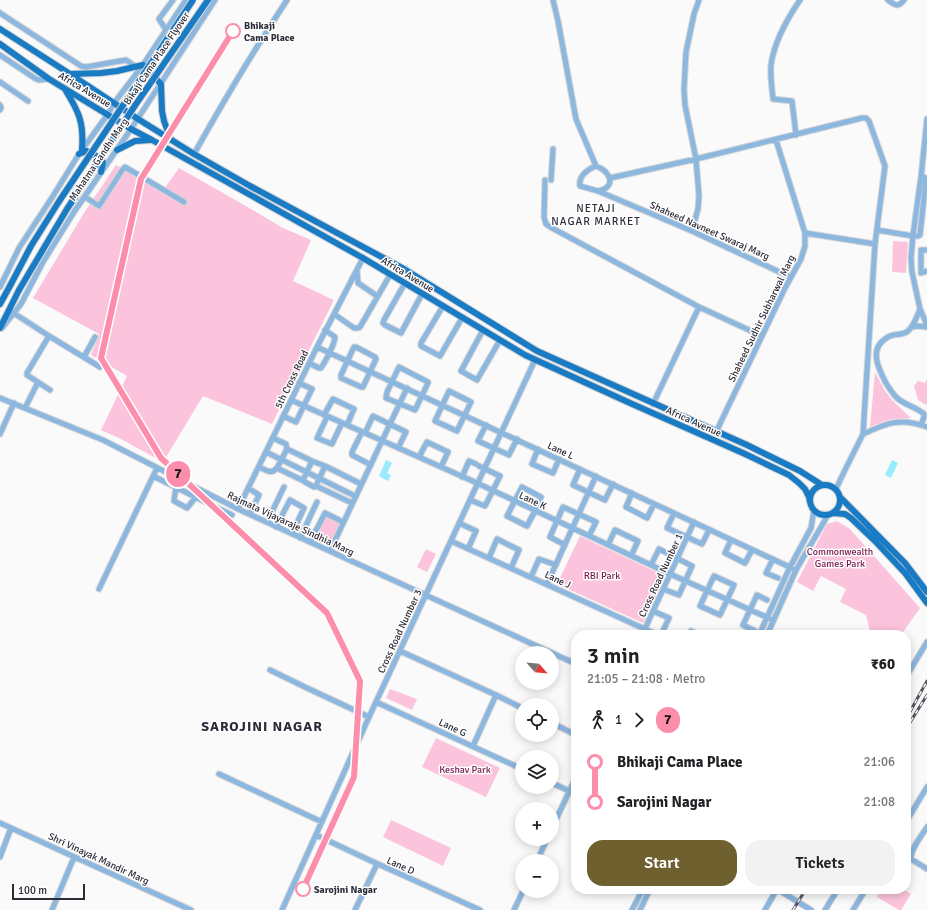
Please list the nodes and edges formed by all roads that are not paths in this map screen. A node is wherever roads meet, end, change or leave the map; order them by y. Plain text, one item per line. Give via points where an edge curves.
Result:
1 (173, 0) edge
2 (186, 0) edge
3 (193, 0) edge
4 (208, 0) edge
5 (215, 0) edge
6 (287, 0) edge
7 (553, 0) edge
8 (699, 0) edge
9 (800, 0) edge
10 (888, 0) edge
11 (904, 0) edge
12 (0, 13) edge
13 (0, 29) edge
14 (166, 30) junction
15 (0, 44) edge
16 (0, 55) edge
17 (143, 65) junction
18 (135, 66) junction
19 (70, 74) junction
20 (49, 79) junction
21 (0, 82) edge
22 (160, 84) junction
23 (64, 88) junction
24 (28, 101) dead end
25 (114, 103) junction
26 (0, 105) edge
27 (0, 110) edge
28 (108, 114) junction
29 (138, 119) junction
30 (927, 120) edge
31 (131, 129) junction
32 (796, 135) junction
33 (152, 140) junction
34 (171, 140) junction
35 (776, 140) junction
36 (553, 149) dead end
37 (117, 150) junction
38 (80, 151) junction
39 (194, 154) junction
40 (696, 159) junction
41 (596, 166) junction
42 (101, 172) junction
43 (610, 178) junction
44 (925, 178) edge
45 (545, 180) dead end
46 (552, 180) dead end
47 (598, 190) junction
48 (84, 197) junction
49 (184, 202) dead end
50 (924, 223) edge
51 (877, 230) junction
52 (692, 231) junction
53 (805, 232) junction
54 (913, 236) junction
55 (875, 244) junction
56 (927, 250) edge
57 (362, 258) junction
58 (356, 270) junction
59 (927, 272) edge
60 (390, 275) junction
61 (790, 277) junction
62 (405, 283) junction
63 (0, 287) edge
64 (422, 294) junction
65 (377, 296) junction
66 (0, 304) edge
67 (442, 306) junction
68 (699, 307) junction
69 (920, 309) junction
70 (11, 312) junction
71 (334, 314) junction
72 (462, 318) junction
73 (927, 326) edge
74 (912, 327) junction
75 (0, 329) edge
76 (326, 330) junction
77 (483, 330) junction
78 (49, 336) junction
79 (762, 336) junction
80 (95, 337) dead end
81 (500, 340) junction
82 (317, 347) junction
83 (329, 353) junction
84 (84, 357) junction
85 (535, 360) junction
86 (347, 361) junction
87 (309, 363) junction
88 (100, 368) dead end
89 (370, 371) junction
90 (38, 382) junction
91 (392, 382) junction
92 (300, 383) junction
93 (407, 388) junction
94 (50, 390) dead end
95 (422, 396) junction
96 (0, 398) edge
97 (291, 400) junction
98 (14, 403) junction
99 (400, 404) junction
100 (653, 404) junction
101 (443, 405) junction
102 (304, 406) junction
103 (26, 408) junction
104 (464, 415) junction
105 (283, 416) junction
106 (326, 416) junction
107 (345, 424) junction
108 (390, 424) junction
109 (486, 425) junction
110 (921, 425) junction
111 (927, 427) edge
112 (363, 432) junction
113 (501, 432) junction
114 (716, 432) junction
115 (0, 434) edge
116 (863, 434) junction
117 (273, 438) junction
118 (517, 440) junction
119 (382, 441) junction
120 (398, 448) junction
121 (494, 448) junction
122 (287, 449) junction
123 (538, 449) junction
124 (266, 452) junction
125 (419, 457) junction
126 (559, 459) junction
127 (281, 460) junction
128 (312, 460) junction
129 (371, 465) junction
130 (325, 466) junction
131 (259, 467) junction
132 (441, 467) junction
133 (157, 468) junction
134 (277, 468) junction
135 (484, 468) junction
136 (580, 469) junction
137 (306, 473) junction
138 (153, 476) junction
139 (462, 476) junction
140 (596, 476) junction
141 (319, 479) junction
142 (304, 481) junction
143 (361, 484) junction
144 (477, 484) junction
145 (613, 484) junction
146 (822, 485) junction
147 (316, 486) junction
148 (176, 487) junction
149 (284, 487) dead end
150 (248, 488) junction
151 (836, 489) junction
152 (493, 491) junction
153 (589, 492) junction
154 (632, 493) junction
155 (355, 496) junction
156 (196, 497) junction
157 (840, 497) junction
158 (470, 500) junction
159 (514, 501) junction
160 (317, 502) dead end
161 (810, 502) junction
162 (352, 503) junction
163 (654, 504) junction
164 (238, 509) junction
165 (814, 510) junction
166 (535, 511) junction
167 (674, 513) junction
168 (250, 514) junction
169 (579, 514) junction
170 (830, 514) junction
171 (232, 515) dead end
172 (556, 521) junction
173 (267, 522) junction
174 (343, 522) junction
175 (694, 522) junction
176 (459, 523) junction
177 (276, 527) junction
178 (572, 528) junction
179 (710, 530) junction
180 (292, 534) junction
181 (589, 536) junction
182 (687, 537) junction
183 (300, 538) junction
184 (731, 540) junction
185 (451, 541) junction
186 (310, 542) junction
187 (565, 545) junction
188 (608, 545) junction
189 (468, 549) junction
190 (752, 550) junction
191 (330, 551) junction
192 (631, 556) junction
193 (489, 558) junction
194 (677, 559) junction
195 (773, 559) junction
196 (556, 565) junction
197 (651, 565) junction
198 (790, 567) junction
199 (511, 568) junction
200 (796, 570) junction
201 (670, 574) junction
202 (531, 577) junction
203 (778, 578) dead end
204 (686, 581) junction
205 (547, 584) junction
206 (99, 589) dead end
207 (663, 589) junction
208 (707, 590) junction
209 (927, 592) edge
210 (426, 595) junction
211 (727, 599) junction
212 (767, 600) dead end
213 (927, 603) edge
214 (750, 609) junction
215 (653, 611) junction
216 (767, 617) junction
217 (773, 620) junction
218 (645, 629) joint
219 (663, 630) edge
220 (753, 630) edge
221 (761, 630) edge
222 (769, 630) edge
223 (927, 642) edge
224 (400, 651) junction
225 (571, 662) edge
226 (911, 669) edge
227 (270, 670) dead end
228 (496, 695) junction
229 (376, 702) junction
230 (515, 704) edge
231 (369, 717) junction
232 (559, 726) edge
233 (571, 732) edge
234 (473, 746) junction
235 (515, 766) edge
236 (219, 774) dead end
237 (559, 786) edge
238 (571, 787) edge
239 (927, 787) edge
240 (569, 791) junction
241 (559, 813) edge
242 (911, 814) edge
243 (322, 822) junction
244 (0, 823) edge
245 (927, 827) edge
246 (11, 828) junction
247 (316, 835) junction
248 (0, 857) edge
249 (75, 857) junction
250 (377, 864) junction
251 (927, 869) edge
252 (640, 894) edge
253 (648, 894) edge
254 (774, 894) edge
255 (785, 894) edge
256 (835, 894) edge
257 (863, 894) edge
258 (520, 898) edge
259 (52, 910) edge
260 (191, 910) edge
261 (282, 910) edge
262 (355, 910) edge
263 (480, 910) edge
264 (514, 910) edge
265 (632, 910) edge
266 (640, 910) edge
267 (765, 910) edge
268 (810, 910) edge
269 (826, 910) edge
270 (853, 910) edge

1 - 14 street via 159,18
2 - 14 street, Mahatma Gandhi Marg
3 - 66 main road, Bikaji Cama Place Flyover, bridge via 58,203 31,246
4 - 70 main road, Bikaji Cama Place Flyover, bridge via 66,209 20,290
5 - 22 street, Mahatma Gandhi Marg
6 - 39 street via 255,49
7 - 41 street via 576,119
8 - 40 street via 686,52 684,89
9 - 32 street via 782,30 771,65 773,99 792,101
10 - 11 street via 895,5 901,4
12 - 18 street via 81,66 126,60
13 - 19 main road, Africa Avenue
14 - 17 street, Mahatma Gandhi Marg
15 - 20 main road, Africa Avenue
16 - 20 street via 36,79
17 - 18 main road
17 - 22 main road
17 - 25 street, Mahatma Gandhi Marg
18 - 19 main road via 101,73
19 - 25 main road, Africa Avenue
20 - 23 main road, Africa Avenue
21 - 24 street
22 - 29 street, Mahatma Gandhi Marg
22 - 34 main road via 162,111
23 - 28 main road, Africa Avenue
23 - 38 main road via 82,123
25 - 28 street, Mahatma Gandhi Marg
25 - 29 main road, Africa Avenue
26 - 27 street
28 - 31 main road, Africa Avenue
28 - 38 street, Mahatma Gandhi Marg
29 - 31 street, Mahatma Gandhi Marg
29 - 34 main road, Africa Avenue
30 - 44 street
31 - 33 main road, Africa Avenue
31 - 37 street, Mahatma Gandhi Marg
32 - 35 street
32 - 51 street via 862,118 869,121 885,166
33 - 37 main road via 135,141
33 - 57 main road, Africa Avenue
34 - 39 main road, Africa Avenue
35 - 40 street
35 - 53 street, Shaheed Sudhir Subharwal Marg
36 - 46 street
37 - 42 street, Mahatma Gandhi Marg
38 - 42 main road via 86,150 99,157 104,162
38 - 63 street, Mahatma Gandhi Marg via 19,248
39 - 100 main road, Africa Avenue via 404,269 537,351
40 - 43 street
40 - 52 street via 699,203
41 - 43 street via 604,170
41 - 47 street, Shaheed Navneet Swaraj Marg via 588,170 579,183 582,187
42 - 48 street, Mahatma Gandhi Marg
43 - 47 street via 608,185
44 - 50 street
44 - 54 street
45 - 68 street via 546,224
47 - 52 street, Shaheed Navneet Swaraj Marg
48 - 49 street via 99,206 125,167
48 - 70 street, Mahatma Gandhi Marg via 43,262 21,304
50 - 54 street via 920,235
51 - 54 street
51 - 55 street
52 - 61 street, Shaheed Navneet Swaraj Marg
53 - 55 street
53 - 61 street, Shaheed Sudhir Subharwal Marg via 805,246 801,259
54 - 69 street via 912,272
55 - 116 street
56 - 59 street via 920,250 921,273
57 - 58 street, 5th Cross Road
57 - 60 main road, Africa Avenue
58 - 65 street via 358,283
58 - 71 street, 5th Cross Road
60 - 62 main road, Africa Avenue
60 - 65 street
61 - 79 street, Shaheed Sudhir Subharwal Marg
62 - 64 main road, Africa Avenue
62 - 64 street via 384,320 385,325 401,332
64 - 67 main road, Africa Avenue
65 - 71 street via 358,328 354,328
67 - 72 main road, Africa Avenue
67 - 72 street via 420,345 440,356
68 - 79 street
68 - 100 street
69 - 73 street
69 - 74 street
70 - 75 main road, Mahatma Gandhi Marg
70 - 78 street
71 - 76 street, 5th Cross Road
72 - 77 main road, Africa Avenue
73 - 74 street
74 - 110 street via 881,342 876,352 876,362 887,384 898,398 924,414
76 - 82 street, 5th Cross Road
76 - 83 street via 335,337
77 - 81 main road, Africa Avenue
77 - 81 street via 461,371 474,379 477,380
78 - 84 street
78 - 90 street via 27,371 27,375
79 - 114 street, Shaheed Sudhir Subharwal Marg
80 - 84 street
81 - 85 main road, Africa Avenue
82 - 83 street, Lane L
82 - 87 street, 5th Cross Road
83 - 86 street, Lane L
83 - 87 street via 321,368
84 - 88 street
85 - 113 street, Cross Road Number 3
85 - 161 main road, Africa Avenue via 789,475 805,489
86 - 89 street, Lane L
86 - 89 street via 352,349 356,347 375,357
86 - 89 street via 341,378 362,387
87 - 92 street, 5th Cross Road
89 - 91 street, Lane L
90 - 94 street
90 - 103 street
91 - 93 street, Lane L
91 - 95 street via 400,367 428,382
91 - 99 street via 386,398
92 - 97 street, 5th Cross Road
92 - 102 street via 312,389
93 - 95 street, Lane L
93 - 99 street
95 - 99 street via 414,410
95 - 101 street, Lane L
96 - 98 street, Rajmata Vijayaraje Sindhia Marg
97 - 102 street, Lane K
97 - 105 street, 5th Cross Road
98 - 103 street, Rajmata Vijayaraje Sindhia Marg
98 - 115 street
99 - 108 street
100 - 114 main road, Africa Avenue
101 - 104 street, Lane L
101 - 104 street via 449,391 471,402
101 - 104 street via 435,421 449,428 456,431
102 - 105 street via 296,422
102 - 106 street, Lane K
103 - 133 street, Rajmata Vijayaraje Sindhia Marg via 103,440
104 - 109 street, Lane L
105 - 117 street, 5th Cross Road
106 - 107 street, Lane K
106 - 107 street via 333,399 354,409
106 - 107 street via 317,438 332,444
107 - 112 street, Lane K
108 - 112 street via 373,416
108 - 119 street
108 - 120 street via 406,432
109 - 113 street, Lane L
109 - 121 street via 478,441
110 - 111 street
110 - 116 street via 896,422
112 - 119 street, Lane K
112 - 129 street via 352,455
113 - 118 street, Lane L
113 - 121 street, Cross Road Number 3
114 - 146 main road, Africa Avenue via 800,471
116 - 151 street
117 - 122 street via 286,444
117 - 124 street, 5th Cross Road
118 - 121 street via 509,455
118 - 123 street, Lane L
119 - 120 street, Lane K
119 - 129 street
120 - 125 street, Lane K
121 - 135 street, Cross Road Number 3
122 - 127 street
122 - 128 street
123 - 126 street, Lane L
123 - 126 street via 532,464 553,473
124 - 127 street
124 - 131 street, 5th Cross Road
125 - 132 street, Lane K
125 - 132 street via 427,442 448,452
126 - 136 street, Lane L
127 - 134 street
127 - 137 street
128 - 130 street
128 - 137 street
129 - 143 street
130 - 141 street
130 - 143 street
131 - 134 street via 271,472
131 - 150 street, 5th Cross Road
132 - 139 street, Lane K
133 - 138 street
133 - 164 street, Rajmata Vijayaraje Sindhia Marg
134 - 142 street
135 - 139 street via 470,461
135 - 144 street, Cross Road Number 3
135 - 152 street via 500,476
136 - 140 street, Lane L
136 - 153 street via 573,485
137 - 141 street
137 - 142 street
138 - 148 street
138 - 206 street
139 - 144 street, Lane K
140 - 145 street, Lane L
140 - 153 street
141 - 147 street
141 - 155 street
142 - 147 street
143 - 155 street
144 - 152 street, Lane K
144 - 158 street, Cross Road Number 3
145 - 153 street via 605,500
145 - 154 street, Lane L
146 - 151 main road
146 - 161 main road via 814,490
147 - 162 street
148 - 156 street
148 - 156 street via 174,501 187,508
149 - 173 street
150 - 164 street, 5th Cross Road
150 - 168 street via 259,495
151 - 157 main road
152 - 158 street via 485,506
152 - 159 street, Lane K
153 - 169 street
154 - 163 street, Lane L
154 - 163 street via 626,507 647,518
155 - 162 street
156 - 171 street
157 - 170 main road via 837,510
157 - 209 main road via 905,563
158 - 176 street, Cross Road Number 3
159 - 166 street, Lane K
159 - 166 street via 522,487 541,497
159 - 166 street via 507,516 527,526
160 - 183 street
161 - 165 main road
162 - 174 street
163 - 167 street, Lane L
164 - 168 street, Rajmata Vijayaraje Sindhia Marg
165 - 170 main road via 821,514
165 - 198 street via 811,528
166 - 172 street, Lane K
167 - 175 street, Lane L
167 - 182 street via 667,528
168 - 173 street, Rajmata Vijayaraje Sindhia Marg
169 - 172 street via 563,507
169 - 178 street
169 - 181 street via 596,522
170 - 200 street
170 - 213 main road via 845,514 856,522 905,573
172 - 178 street, Lane K
172 - 187 street via 550,537
173 - 177 street, Rajmata Vijayaraje Sindhia Marg
174 - 186 street via 325,513
174 - 191 street
175 - 179 street, Lane L
175 - 182 street, Cross Road Number 1
176 - 185 street, Cross Road Number 3
176 - 189 street via 476,531
177 - 180 street, Rajmata Vijayaraje Sindhia Marg
177 - 180 street via 290,500 304,508
178 - 181 street, Lane K
178 - 187 street
179 - 182 street via 702,544
179 - 184 street, Lane L
180 - 183 street, Rajmata Vijayaraje Sindhia Marg
181 - 188 street, Lane K
182 - 194 street, Cross Road Number 1
183 - 186 street, Rajmata Vijayaraje Sindhia Marg
184 - 190 street, Lane L
184 - 190 street via 725,553 745,563
185 - 189 street, Lane J
185 - 210 street, Cross Road Number 3
186 - 191 street, Rajmata Vijayaraje Sindhia Marg
187 - 196 street
188 - 192 street, Lane K
188 - 192 street via 615,530 638,541
189 - 193 street, Lane J
190 - 195 street, Lane L
191 - 210 street, Rajmata Vijayaraje Sindhia Marg
192 - 197 street, Lane K
193 - 199 street, Lane J
193 - 199 street via 497,539 519,550
194 - 197 street via 659,549
194 - 201 street, Cross Road Number 1
194 - 204 street via 692,566
195 - 198 street, Lane L
195 - 203 street via 766,573
196 - 202 street via 539,559
196 - 205 street
197 - 201 street, Lane K
198 - 200 street, Lane L
198 - 216 street
199 - 202 street, Lane J
200 - 217 street
201 - 204 street, Lane K
201 - 207 street, Cross Road Number 1
202 - 205 street, Lane J
204 - 207 street via 679,595
204 - 208 street, Lane K
205 - 218 street, Lane J
207 - 215 street, Cross Road Number 1
208 - 211 street, Lane K
208 - 211 street via 714,576 734,585
208 - 211 street via 700,606 720,615
210 - 224 street, Cross Road Number 3
210 - 225 street, Rajmata Vijayaraje Sindhia Marg
211 - 214 street, Lane K
212 - 214 street via 757,595
214 - 216 street, Lane K
214 - 220 street via 743,625
215 - 218 street, Cross Road Number 1
215 - 219 street via 669,618
216 - 217 street, Lane K
216 - 221 street
217 - 222 street
223 - 226 street
224 - 228 street
224 - 229 street, Cross Road Number 3
227 - 231 street
228 - 230 street
228 - 234 street
229 - 231 street, Cross Road Number 3
229 - 234 street, Lane G
231 - 243 street, Cross Road Number 3
232 - 233 street
234 - 235 street, Lane G
236 - 243 street
237 - 240 street
238 - 240 street
239 - 242 street
240 - 241 street
243 - 247 street, Cross Road Number 3
244 - 246 street, Shri Vinayak Mandir Marg
245 - 251 street via 913,850 911,859
246 - 248 street
246 - 249 street, Shri Vinayak Mandir Marg
247 - 250 street, Lane D
247 - 261 street, Cross Road Number 3
249 - 259 street
249 - 260 street, Shri Vinayak Mandir Marg
250 - 262 street
250 - 263 street, Lane D
252 - 265 street
253 - 266 street
254 - 267 street
255 - 268 street
256 - 269 street
257 - 270 street
258 - 264 street

